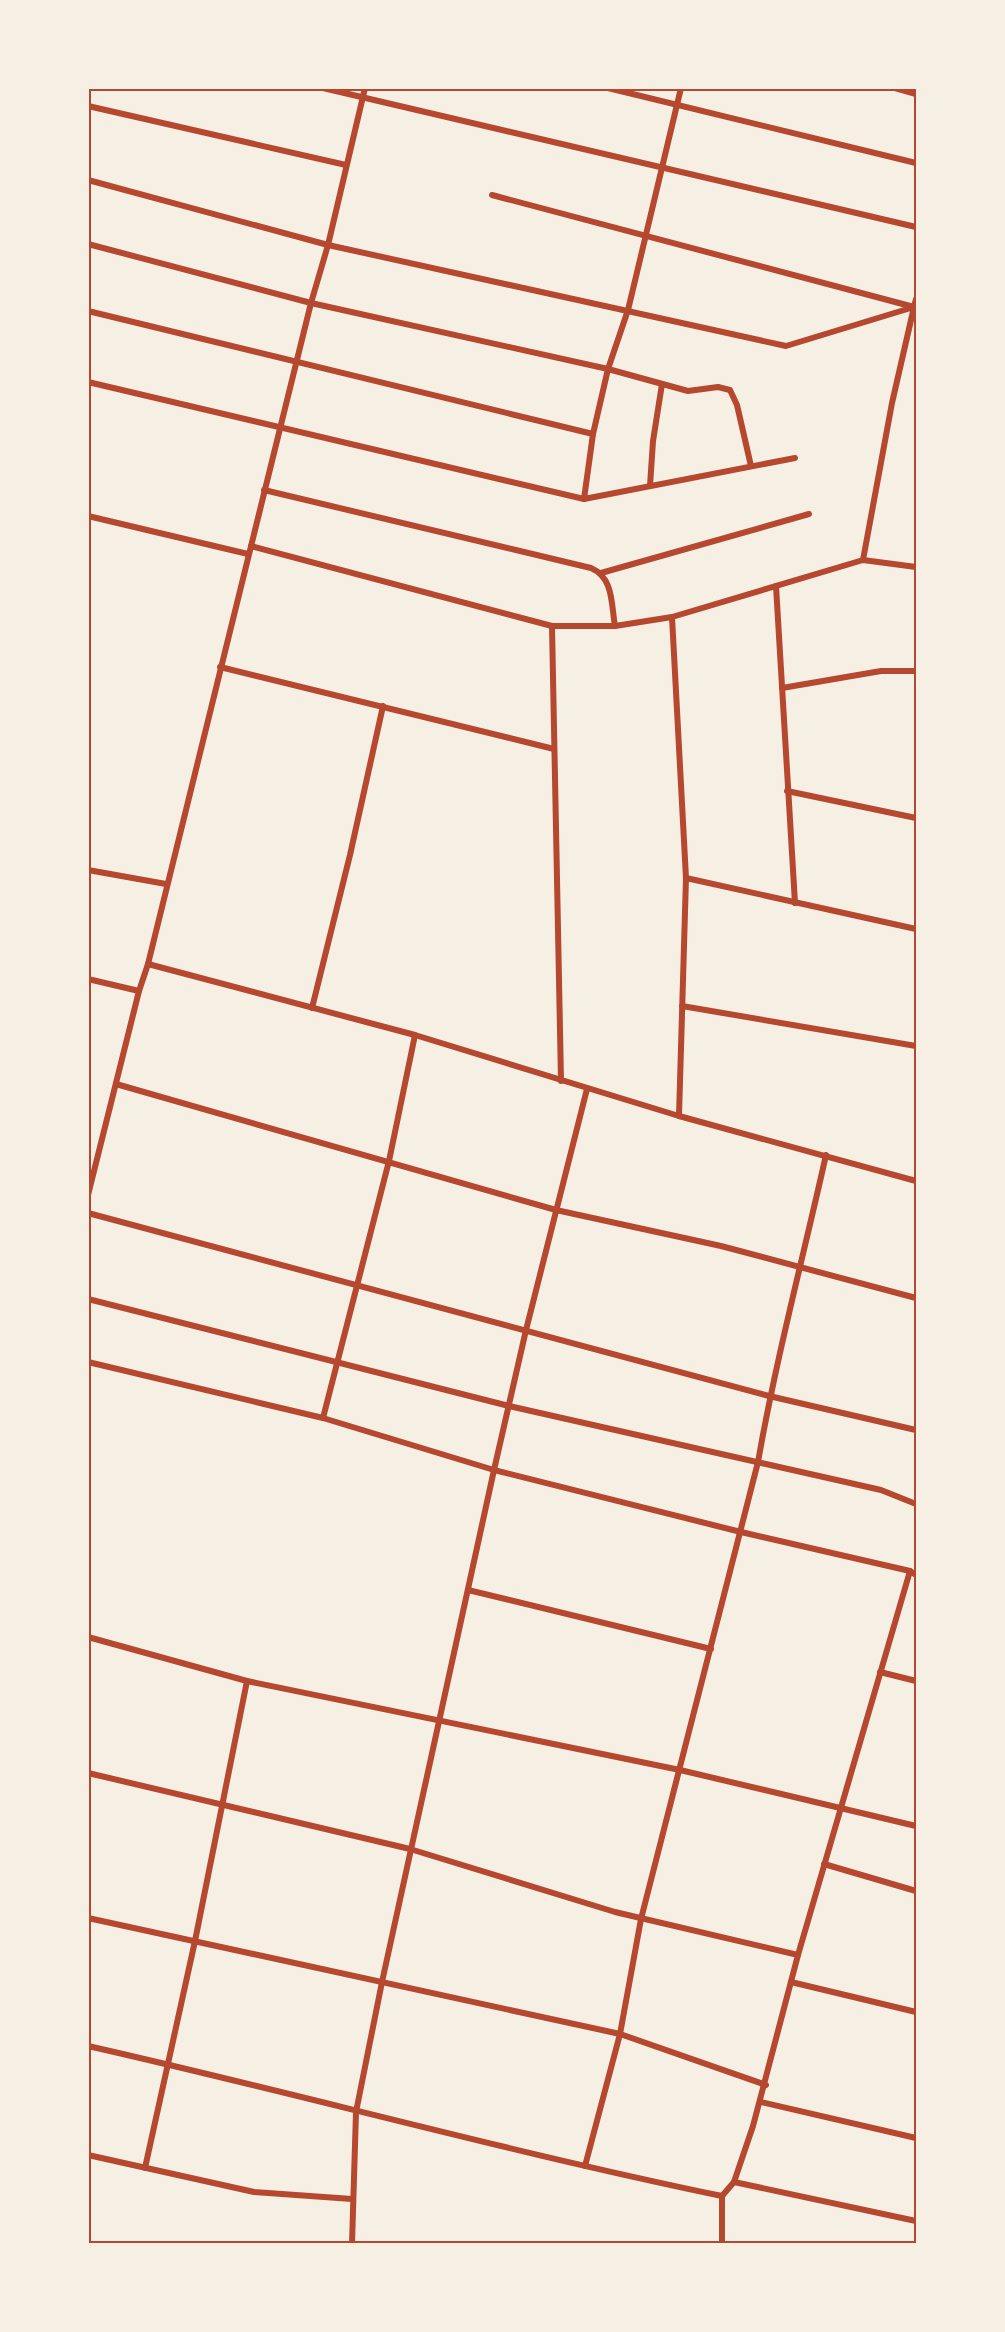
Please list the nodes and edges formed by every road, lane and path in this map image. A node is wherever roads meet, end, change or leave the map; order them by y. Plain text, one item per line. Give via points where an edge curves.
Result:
1 (323, 88) edge
2 (365, 88) edge
3 (609, 88) edge
4 (681, 88) edge
5 (895, 88) edge
6 (916, 94) edge
7 (363, 98) junction
8 (677, 105) junction
9 (88, 106) edge
10 (916, 163) edge
11 (346, 165) junction
12 (664, 167) junction
13 (88, 180) edge
14 (492, 195) dead end
15 (916, 227) edge
16 (646, 236) junction
17 (88, 244) edge
18 (328, 245) junction
19 (311, 303) junction
20 (916, 304) edge
21 (628, 310) junction
22 (88, 311) edge
23 (296, 363) junction
24 (608, 369) junction
25 (88, 382) edge
26 (662, 384) junction
27 (280, 426) junction
28 (593, 434) junction
29 (795, 458) dead end
30 (751, 466) junction
31 (650, 486) junction
32 (264, 490) junction
33 (584, 499) junction
34 (809, 514) dead end
35 (88, 516) edge
36 (250, 546) junction
37 (248, 554) junction
38 (863, 560) junction
39 (916, 567) edge
40 (601, 573) junction
41 (776, 586) junction
42 (672, 617) junction
43 (552, 626) junction
44 (615, 626) junction
45 (220, 667) junction
46 (916, 671) edge
47 (782, 688) junction
48 (383, 705) junction
49 (554, 748) junction
50 (787, 791) junction
51 (916, 818) edge
52 (88, 870) edge
53 (686, 878) junction
54 (166, 884) junction
55 (795, 903) junction
56 (916, 930) edge
57 (148, 964) junction
58 (88, 979) edge
59 (139, 991) junction
60 (682, 1006) junction
61 (312, 1008) junction
62 (414, 1035) junction
63 (916, 1046) edge
64 (561, 1081) junction
65 (116, 1084) junction
66 (587, 1089) junction
67 (679, 1116) junction
68 (826, 1155) junction
69 (389, 1161) junction
70 (916, 1181) edge
71 (88, 1195) edge
72 (556, 1210) junction
73 (88, 1213) edge
74 (801, 1269) junction
75 (357, 1286) junction
76 (916, 1298) edge
77 (88, 1299) edge
78 (526, 1330) junction
79 (88, 1362) edge
80 (336, 1364) junction
81 (769, 1396) junction
82 (509, 1406) junction
83 (323, 1418) junction
84 (916, 1430) edge
85 (758, 1462) junction
86 (494, 1470) junction
87 (916, 1504) edge
88 (741, 1532) junction
89 (910, 1571) junction
90 (916, 1575) edge
91 (468, 1590) junction
92 (88, 1638) edge
93 (711, 1649) junction
94 (880, 1672) junction
95 (247, 1681) junction
96 (916, 1681) edge
97 (438, 1721) junction
98 (680, 1770) junction
99 (88, 1773) edge
100 (221, 1803) junction
101 (840, 1809) junction
102 (916, 1826) edge
103 (410, 1850) junction
104 (824, 1864) junction
105 (916, 1891) edge
106 (88, 1918) edge
107 (641, 1919) junction
108 (195, 1941) junction
109 (798, 1955) junction
110 (382, 1982) junction
111 (791, 1982) junction
112 (916, 2012) edge
113 (620, 2034) junction
114 (88, 2046) edge
115 (167, 2064) junction
116 (766, 2085) junction
117 (761, 2102) junction
118 (356, 2112) junction
119 (916, 2138) edge
120 (88, 2155) edge
121 (585, 2166) junction
122 (145, 2168) junction
123 (734, 2182) junction
124 (722, 2196) junction
125 (352, 2199) junction
126 (916, 2221) edge
127 (352, 2244) edge
128 (722, 2244) edge

1 - 7 street
2 - 7 street
3 - 8 street
4 - 8 street
5 - 6 street
7 - 11 street
7 - 12 street
8 - 10 street
8 - 12 street
9 - 11 street
11 - 18 street
12 - 15 street
12 - 16 street
13 - 18 street
14 - 16 street
16 - 20 street
16 - 21 street
17 - 19 street
18 - 19 street
18 - 21 street
19 - 23 street
19 - 24 street
20 - 21 street via 786,345
20 - 38 street via 892,403
21 - 24 street
22 - 23 street
23 - 27 street
23 - 28 street
24 - 26 street
24 - 28 street
25 - 27 street
26 - 30 street via 688,391 718,387 730,390
26 - 31 street
27 - 32 street
27 - 33 street
28 - 33 street
29 - 30 street
30 - 31 street
31 - 33 street
32 - 36 street
32 - 40 street
34 - 40 street
35 - 37 street
36 - 37 street
36 - 43 street
37 - 45 street
38 - 39 street
38 - 41 street
40 - 44 street via 608,582
41 - 42 street
41 - 47 street
42 - 44 street
42 - 53 street
43 - 44 street
43 - 49 street
45 - 48 street
45 - 54 street
46 - 47 street via 881,670
47 - 50 street
48 - 49 street
48 - 61 street
49 - 64 street
50 - 51 street
50 - 55 street
52 - 54 street
53 - 55 street
53 - 60 street
54 - 57 street
55 - 56 street
57 - 59 street
57 - 61 street
58 - 59 street
59 - 65 street
60 - 63 street
60 - 67 street
61 - 62 street
62 - 64 street
62 - 69 street
64 - 66 street
65 - 69 street
65 - 71 street
66 - 67 street
66 - 72 street
67 - 68 street
68 - 70 street
68 - 74 street
69 - 72 street
69 - 75 street
72 - 74 street via 721,1246
72 - 78 street
73 - 75 street
74 - 76 street
74 - 81 street
75 - 78 street
75 - 80 street
77 - 80 street
78 - 81 street
78 - 82 street
79 - 83 street
80 - 82 street
80 - 83 street
81 - 84 street
81 - 85 street
82 - 85 street
82 - 86 street
83 - 86 street
85 - 87 street via 881,1490
85 - 88 street
86 - 88 street
86 - 91 street
88 - 89 street
88 - 93 street
89 - 90 street
89 - 94 street
91 - 93 street
91 - 97 street
92 - 95 street
93 - 98 street
94 - 96 street
94 - 101 street
95 - 97 street
95 - 100 street
97 - 98 street
97 - 103 street
98 - 101 street
98 - 107 street
99 - 100 street
100 - 103 street
100 - 108 street
101 - 102 street
101 - 104 street
103 - 107 street
103 - 110 street
104 - 105 street
104 - 109 street
106 - 108 street
107 - 109 street
107 - 113 street
108 - 110 street
108 - 115 street
109 - 111 street
110 - 113 street
110 - 118 street
111 - 112 street
111 - 116 street
113 - 116 street
113 - 121 street
114 - 115 street
115 - 118 street
115 - 122 street
116 - 117 street
117 - 119 street
117 - 123 street
118 - 121 street
118 - 125 street
120 - 122 street
121 - 124 street
122 - 125 street via 254,2192
123 - 124 street
123 - 126 street
124 - 128 street
125 - 127 street

